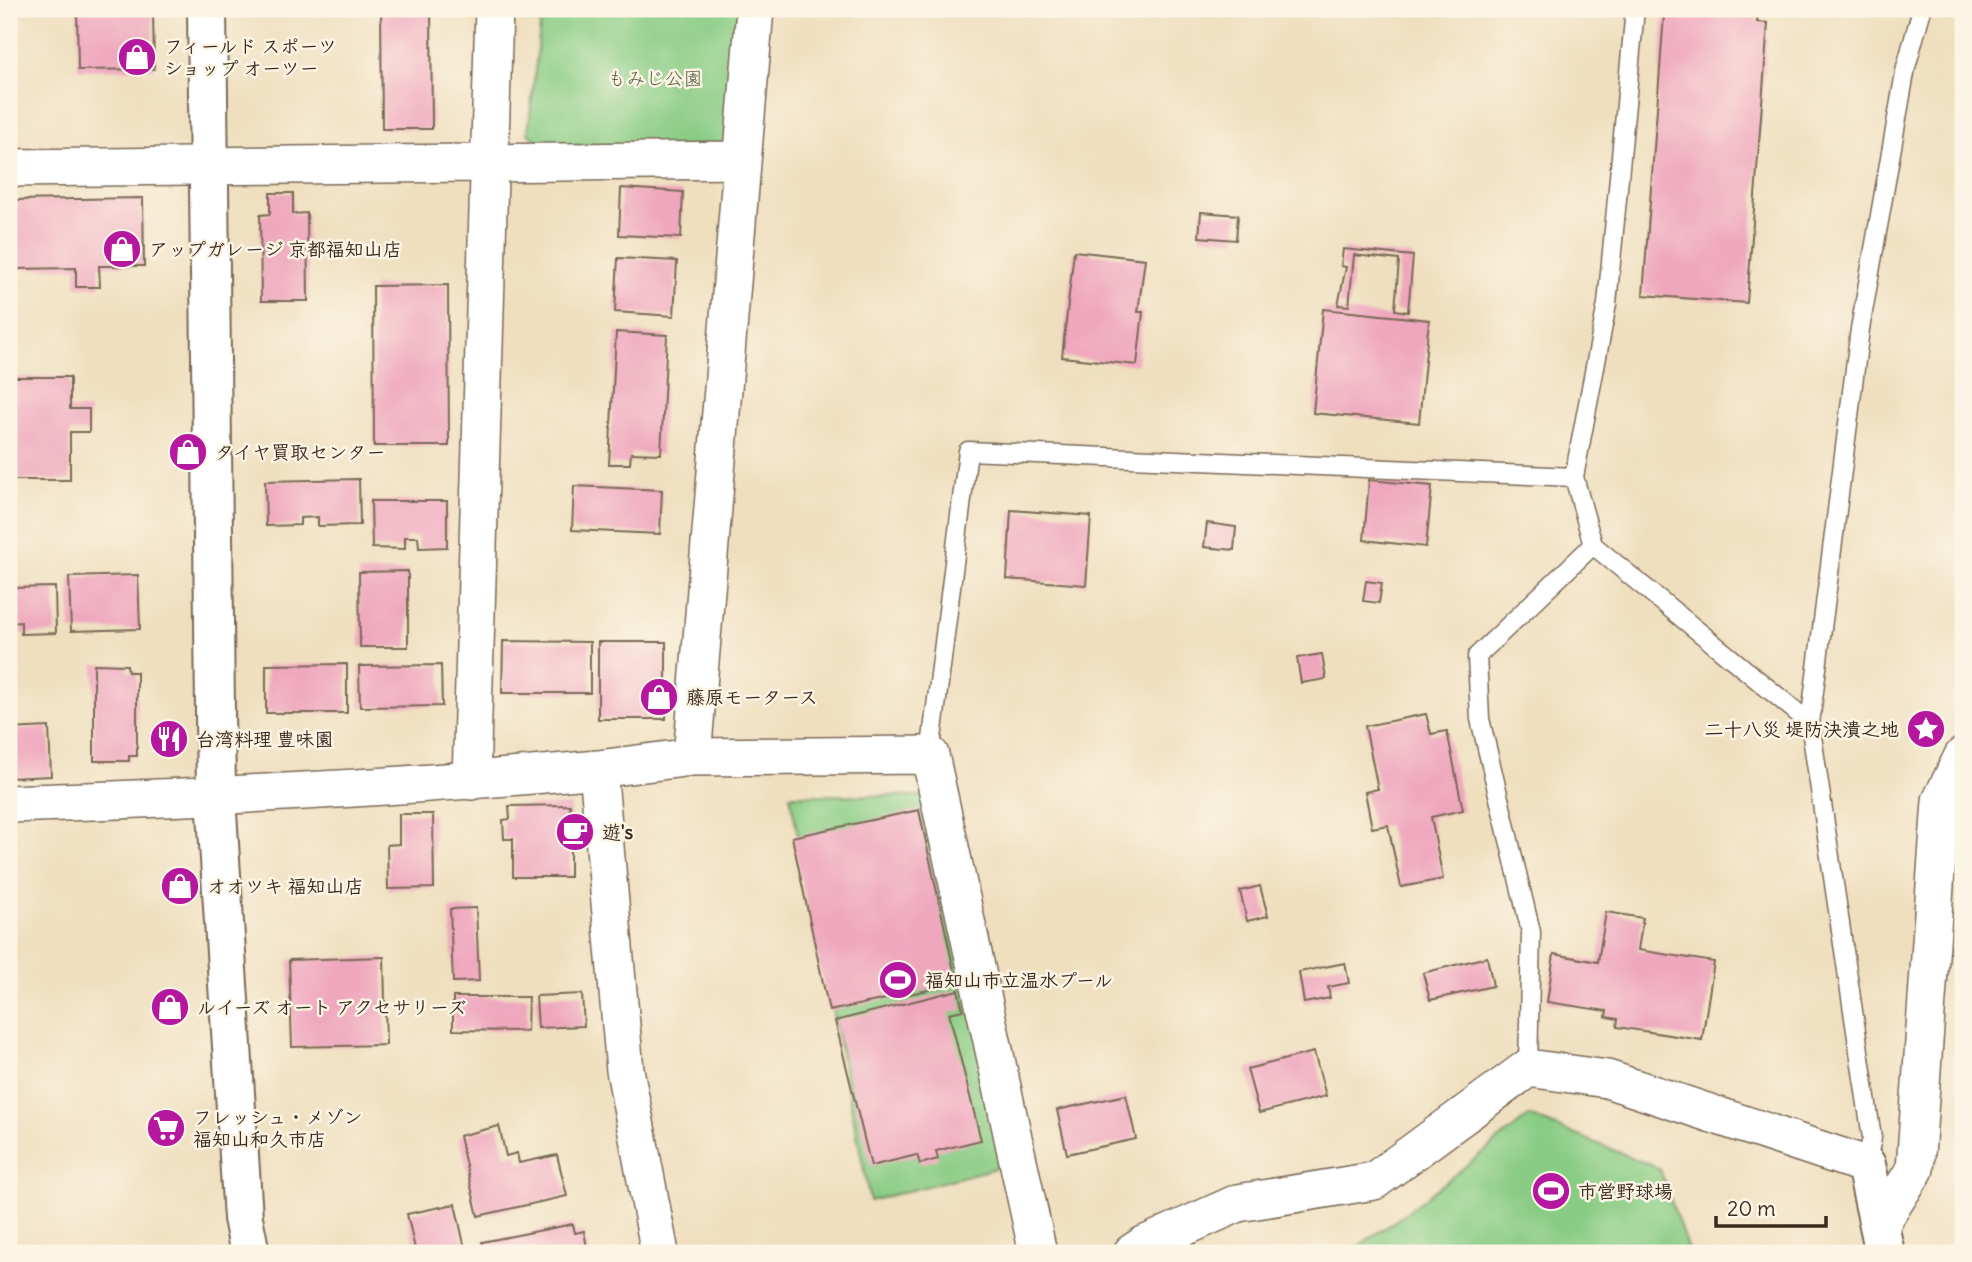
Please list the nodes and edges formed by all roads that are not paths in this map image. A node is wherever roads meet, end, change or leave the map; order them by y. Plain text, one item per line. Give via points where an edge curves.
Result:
1 (207, 9) edge
2 (494, 9) edge
3 (755, 9) edge
4 (1635, 9) edge
5 (1922, 9) edge
6 (743, 160) junction
7 (488, 162) junction
8 (209, 166) junction
9 (9, 168) edge
10 (1574, 478) junction
11 (1593, 545) junction
12 (1810, 723) junction
13 (930, 755) junction
14 (1963, 756) edge
15 (692, 757) junction
16 (598, 769) junction
17 (471, 781) junction
18 (216, 797) junction
19 (9, 804) edge
20 (1528, 1068) junction
21 (1866, 1165) junction
22 (1882, 1240) edge
23 (250, 1253) edge
24 (660, 1253) edge
25 (1038, 1253) edge
26 (1132, 1253) edge

1 - 8 street
2 - 7 street
3 - 6 street
4 - 10 lane via 1607,304
5 - 12 lane via 1906,67 1860,329
6 - 7 street
6 - 15 street
7 - 8 street
7 - 17 street
8 - 9 street
8 - 18 street
10 - 11 lane
10 - 13 lane via 968,451
11 - 12 lane
11 - 20 lane via 1477,656 1480,719 1531,932
12 - 21 lane via 1872,1138
13 - 15 street
13 - 25 street
14 - 22 street via 1941,801 1915,1169
15 - 16 street
16 - 17 street
16 - 24 street via 625,1070
17 - 18 street
18 - 19 street
18 - 23 street via 243,1218
20 - 21 street via 1607,1079
20 - 26 street via 1374,1181 1238,1203
21 - 22 street

